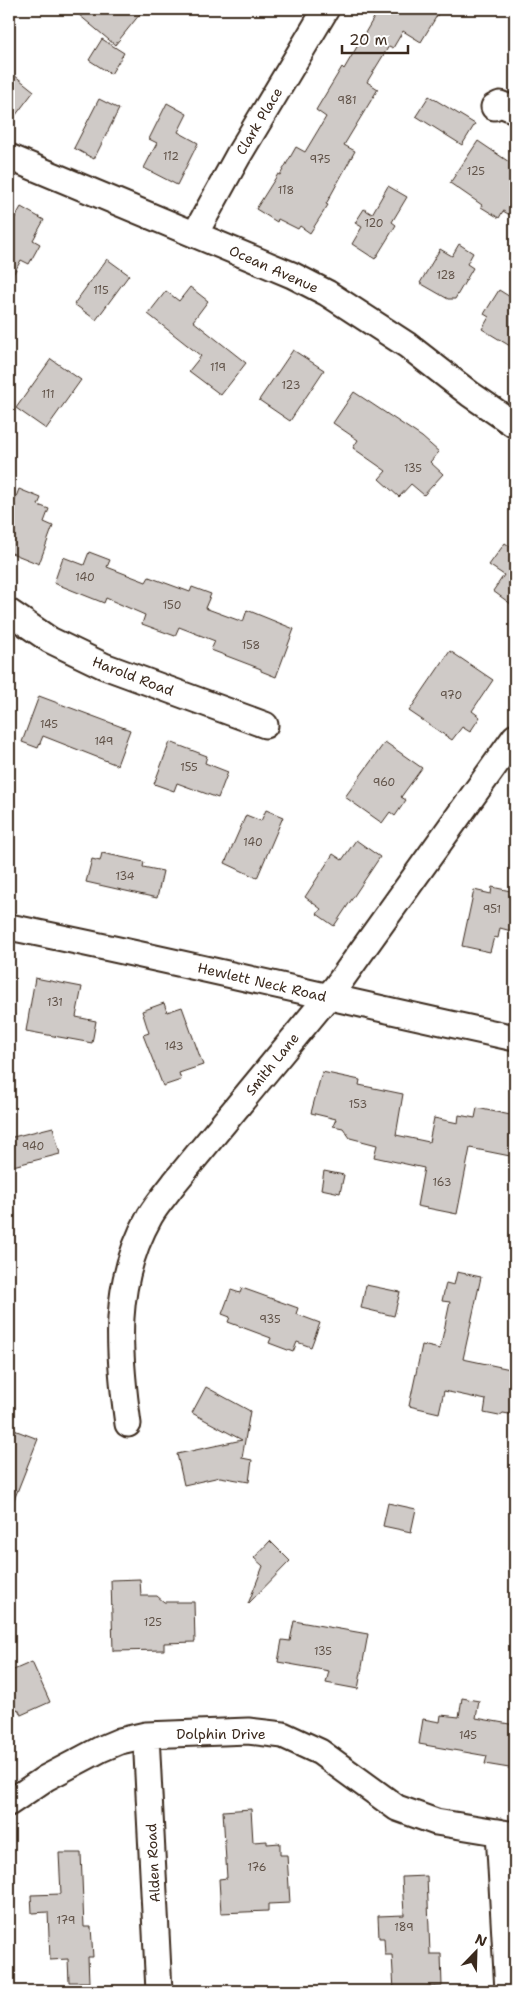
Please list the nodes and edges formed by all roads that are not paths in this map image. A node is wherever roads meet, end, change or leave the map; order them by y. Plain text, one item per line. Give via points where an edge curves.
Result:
1 (326, 9) edge
2 (9, 157) edge
3 (195, 234) junction
4 (515, 425) edge
5 (9, 612) edge
6 (265, 725) dead end
7 (515, 738) edge
8 (9, 927) edge
9 (326, 998) junction
10 (515, 1038) edge
11 (128, 1424) dead end
12 (146, 1735) junction
13 (9, 1803) edge
14 (507, 1834) edge
15 (159, 1991) edge
16 (508, 1991) edge

1 - 3 street, Clark Place
2 - 3 street, Ocean Avenue
3 - 4 street, Ocean Avenue via 327,293 407,345
5 - 6 street, Harold Road via 50,640 104,666
7 - 9 street, Smith Lane
8 - 9 street, Hewlett Neck Road via 150,956
9 - 10 street, Hewlett Neck Road
9 - 11 street, Smith Lane via 175,1182 151,1216 133,1252 122,1292 120,1340 120,1371
12 - 13 street, Dolphin Drive via 101,1749 46,1778
12 - 14 street, Dolphin Drive via 248,1731 283,1735 320,1752 397,1808 436,1822
12 - 15 street, Alden Road
14 - 16 street

